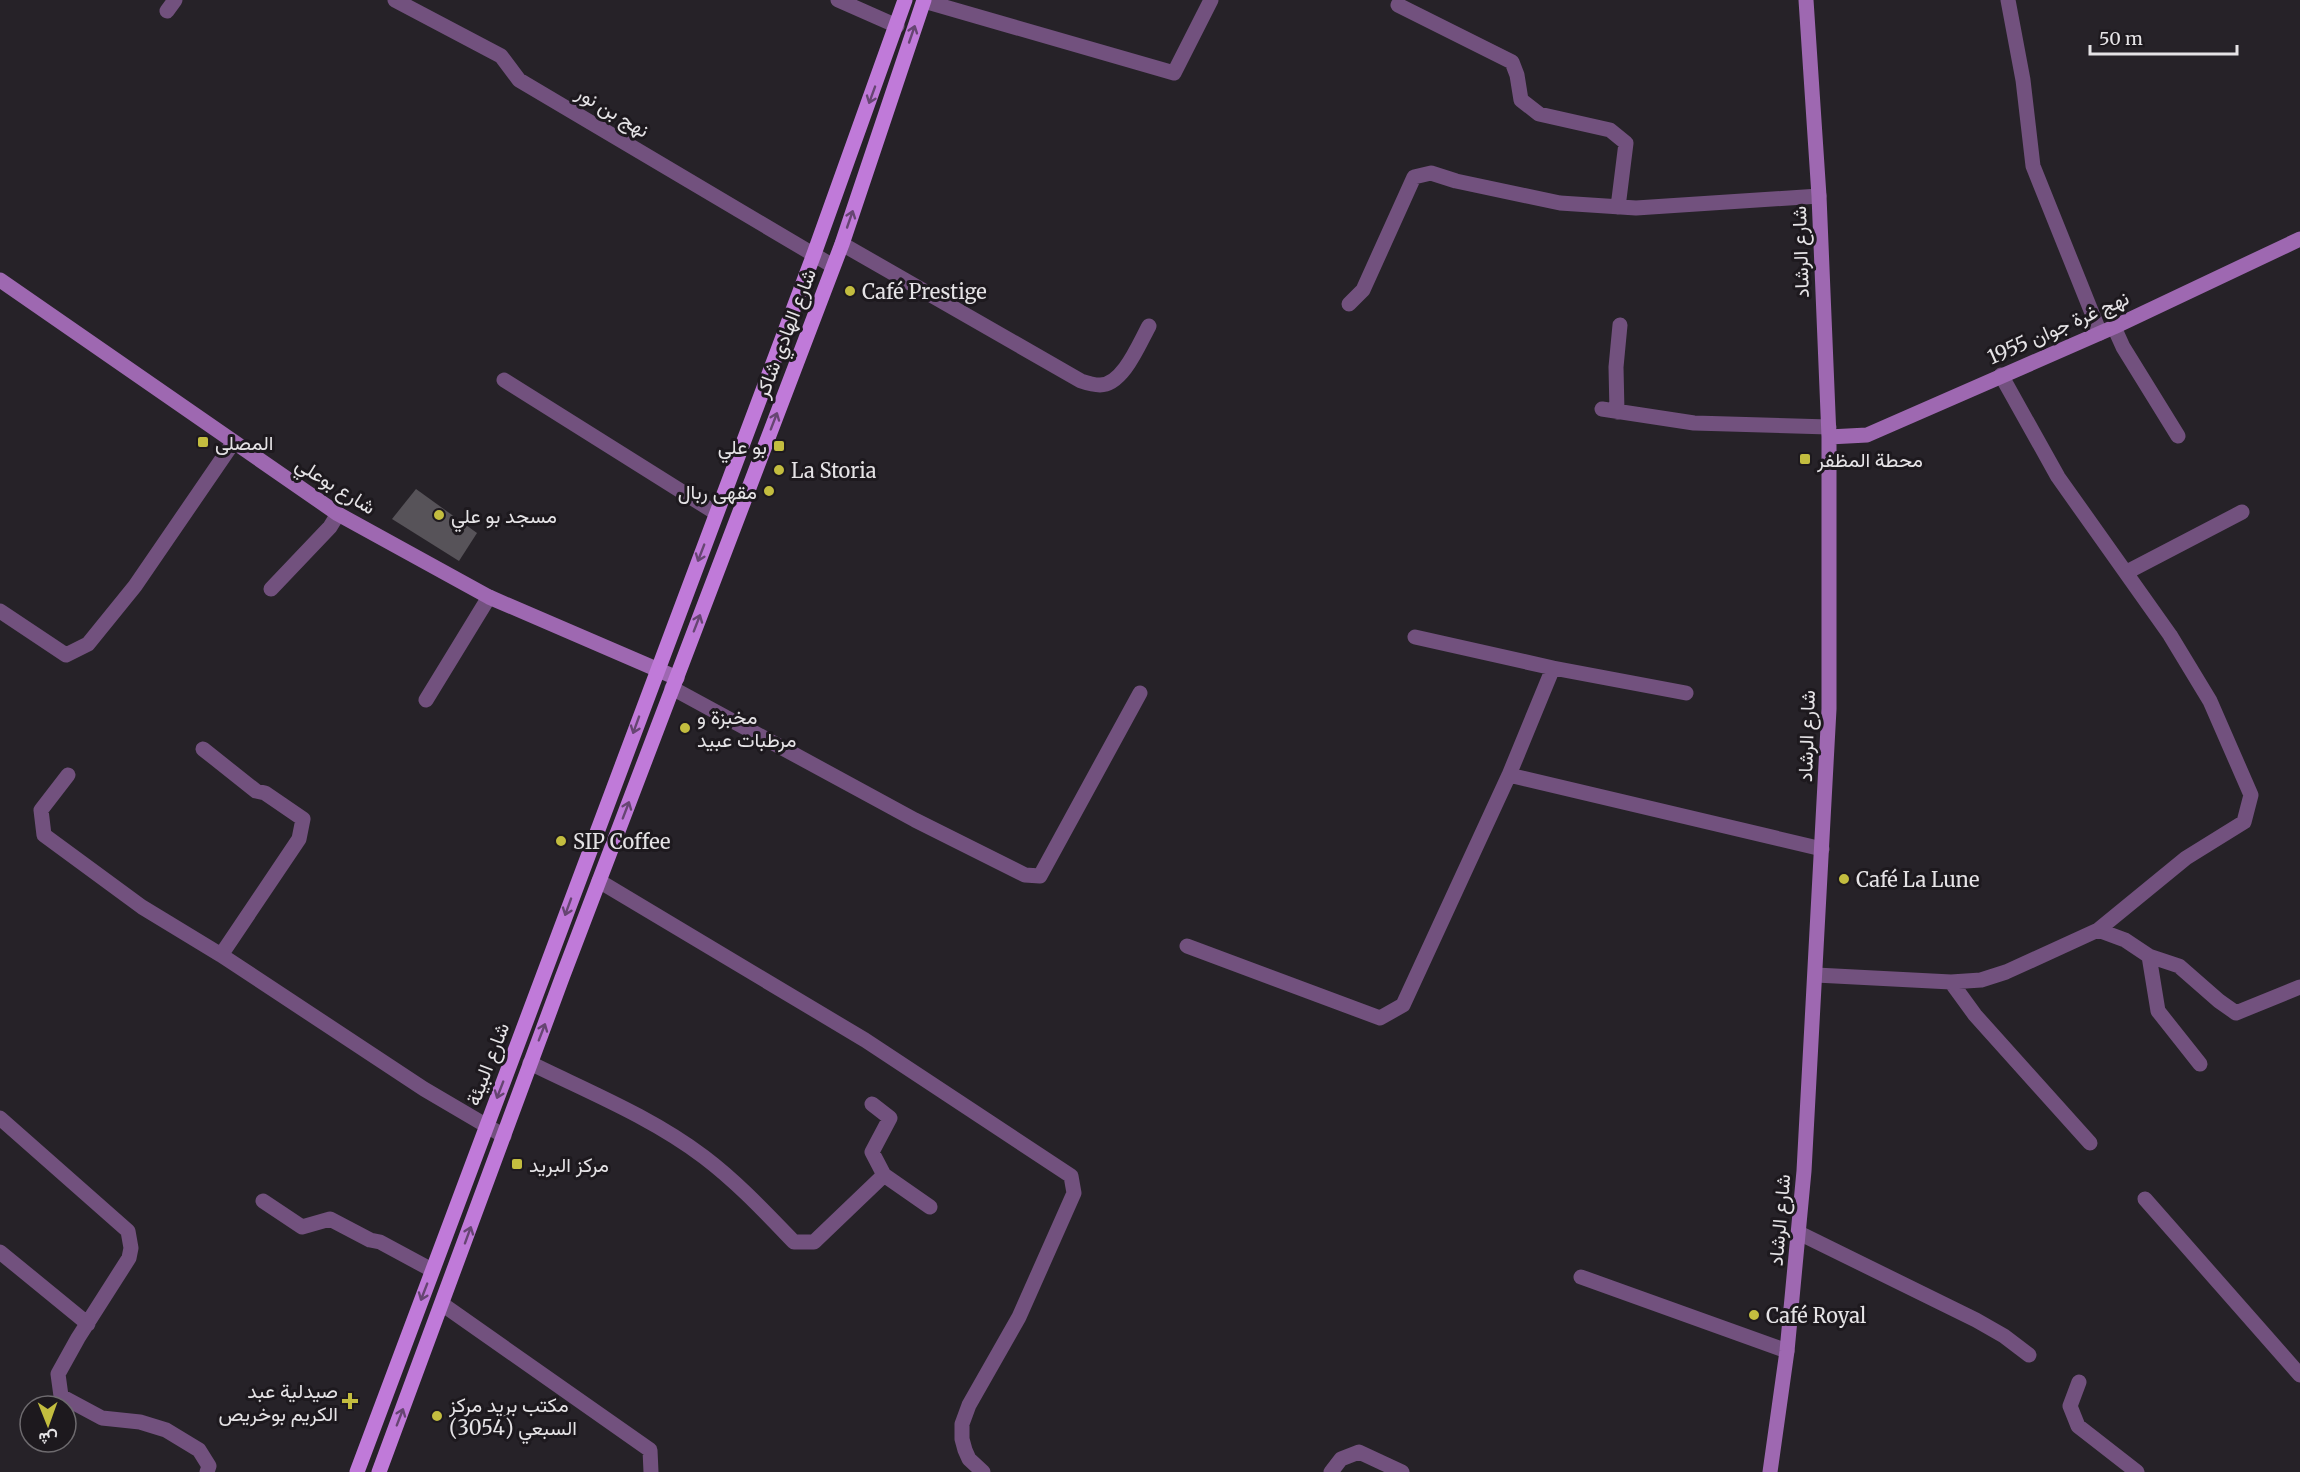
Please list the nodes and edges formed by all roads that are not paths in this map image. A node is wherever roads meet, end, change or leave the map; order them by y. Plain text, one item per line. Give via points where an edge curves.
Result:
1 (395, 0) edge
2 (838, 0) edge
3 (905, 0) edge
4 (923, 0) edge
5 (1211, 0) edge
6 (1806, 0) edge
7 (2008, 0) edge
8 (1398, 5) dead end
9 (897, 26) junction
10 (1819, 196) junction
11 (1618, 207) junction
12 (2300, 239) edge
13 (842, 244) junction
14 (814, 254) junction
15 (832, 266) junction
16 (0, 280) edge
17 (1349, 304) dead end
18 (1620, 325) dead end
19 (1149, 326) dead end
20 (2107, 330) junction
21 (2001, 375) junction
22 (504, 380) dead end
23 (1829, 432) junction
24 (2178, 436) dead end
25 (233, 443) junction
26 (2242, 512) dead end
27 (338, 513) junction
28 (717, 513) junction
29 (2127, 572) junction
30 (271, 590) dead end
31 (489, 597) junction
32 (0, 611) edge
33 (1414, 637) dead end
34 (1553, 668) junction
35 (657, 670) junction
36 (674, 683) junction
37 (1140, 693) dead end
38 (1686, 693) dead end
39 (426, 700) dead end
40 (203, 749) dead end
41 (68, 775) dead end
42 (1509, 775) junction
43 (1822, 849) junction
44 (599, 881) junction
45 (2098, 930) junction
46 (1187, 946) dead end
47 (221, 955) junction
48 (2149, 956) junction
49 (545, 970) junction
50 (1816, 975) junction
51 (562, 978) junction
52 (1951, 982) junction
53 (2300, 987) edge
54 (530, 1063) junction
55 (2200, 1064) dead end
56 (872, 1104) dead end
57 (0, 1118) edge
58 (486, 1127) junction
59 (504, 1136) junction
60 (2090, 1143) dead end
61 (884, 1175) junction
62 (2145, 1199) dead end
63 (263, 1201) dead end
64 (930, 1207) dead end
65 (1799, 1233) junction
66 (0, 1252) edge
67 (432, 1270) junction
68 (1581, 1277) dead end
69 (442, 1304) junction
70 (88, 1324) junction
71 (1787, 1351) junction
72 (2029, 1355) dead end
73 (2300, 1375) edge
74 (2079, 1382) dead end
75 (207, 1472) edge
76 (357, 1472) edge
77 (379, 1472) edge
78 (651, 1472) edge
79 (983, 1472) edge
80 (1332, 1472) edge
81 (1402, 1472) edge
82 (1770, 1472) edge
83 (2137, 1472) edge

1 - 14 street, نهج بن نور via 501,56 519,80
2 - 9 street
3 - 9 main road, شارع الهادي شاكر
4 - 5 street via 1174,73
13 -> 4 main road, شارع الهادي شاكر
6 - 10 street, شارع الرشاد
7 - 20 street via 2034,166
8 - 11 street via 1512,62 1521,100 1539,114 1610,130 1626,143
9 -> 14 main road, شارع الهادي شاكر
10 - 11 street
10 - 23 street, شارع الرشاد
11 - 17 street via 1560,203 1431,172 1414,177 1363,290
12 - 20 street, نهج غرة جوان 1955
13 - 15 main road, شارع الهادي شاكر
13 - 19 street via 1081,381 1100,385 1122,374
14 - 15 street, نهج بن نور
14 - 28 main road, شارع الهادي شاكر
36 -> 15 main road, شارع الهادي شاكر
16 - 25 street, شارع بوعلي
18 - 23 street via 1610,411 1694,423
20 - 21 street, نهج غرة جوان 1955
20 - 24 street via 2122,347
21 - 23 street, نهج غرة جوان 1955 via 1867,435
21 - 29 street via 2058,477
22 - 28 street
23 - 43 street, شارع الرشاد via 1829,709
25 - 27 street, شارع بوعلي
25 - 32 street via 135,586 88,644 66,655
26 - 29 street
27 - 30 street via 330,527
27 - 31 street, شارع بوعلي
28 -> 35 main road, شارع الهادي شاكر
29 - 45 street via 2210,701 2251,795 2244,822 2186,858
31 - 35 street, شارع بوعلي
31 - 39 street
33 - 34 street
34 - 38 street
34 - 42 street
35 - 36 street, شارع بوعلي
35 -> 49 main road, شارع البيئة
36 - 37 street via 915,820 1025,875 1040,876
44 -> 36 main road, شارع البيئة
40 - 47 street via 256,791 266,793 303,819 299,839
41 - 47 street via 41,810 44,835 142,907
42 - 43 street
42 - 46 street via 1403,1005 1380,1018
43 - 50 street, شارع الرشاد
44 - 51 main road, شارع البيئة
44 - 79 street via 865,1040 1071,1176 1074,1193 1020,1317 962,1424 965,1450
45 - 48 street via 2125,940
45 - 52 street via 2006,972 1981,980
47 - 58 street
48 - 53 street via 2179,966 2236,1012
48 - 55 street via 2158,1011
49 - 51 main road
49 -> 58 main road, شارع البيئة
50 - 52 street
50 - 65 street, شارع الرشاد
54 -> 51 main road, شارع البيئة
52 - 60 street
54 - 59 main road, شارع البيئة
54 - 61 street via 651,1122 703,1156 749,1195 794,1242 814,1242
56 - 61 street via 890,1118 872,1152
57 - 70 street via 128,1231 129,1258
58 - 59 street
58 - 67 main road, شارع البيئة
69 -> 59 main road, شارع البيئة
61 - 64 street
62 - 73 street
63 - 67 street via 302,1227 330,1219
65 - 71 street, شارع الرشاد
65 - 72 street via 1976,1320
66 - 70 street
67 -> 76 main road, شارع البيئة
68 - 71 street
77 -> 69 main road, شارع البيئة
69 - 78 street via 650,1450
70 - 75 street via 58,1374 61,1396 102,1418 140,1422 166,1430 199,1450 209,1466
71 - 82 street, شارع الرشاد
74 - 83 street via 2070,1406 2078,1426
80 - 81 street via 1341,1459 1359,1452

